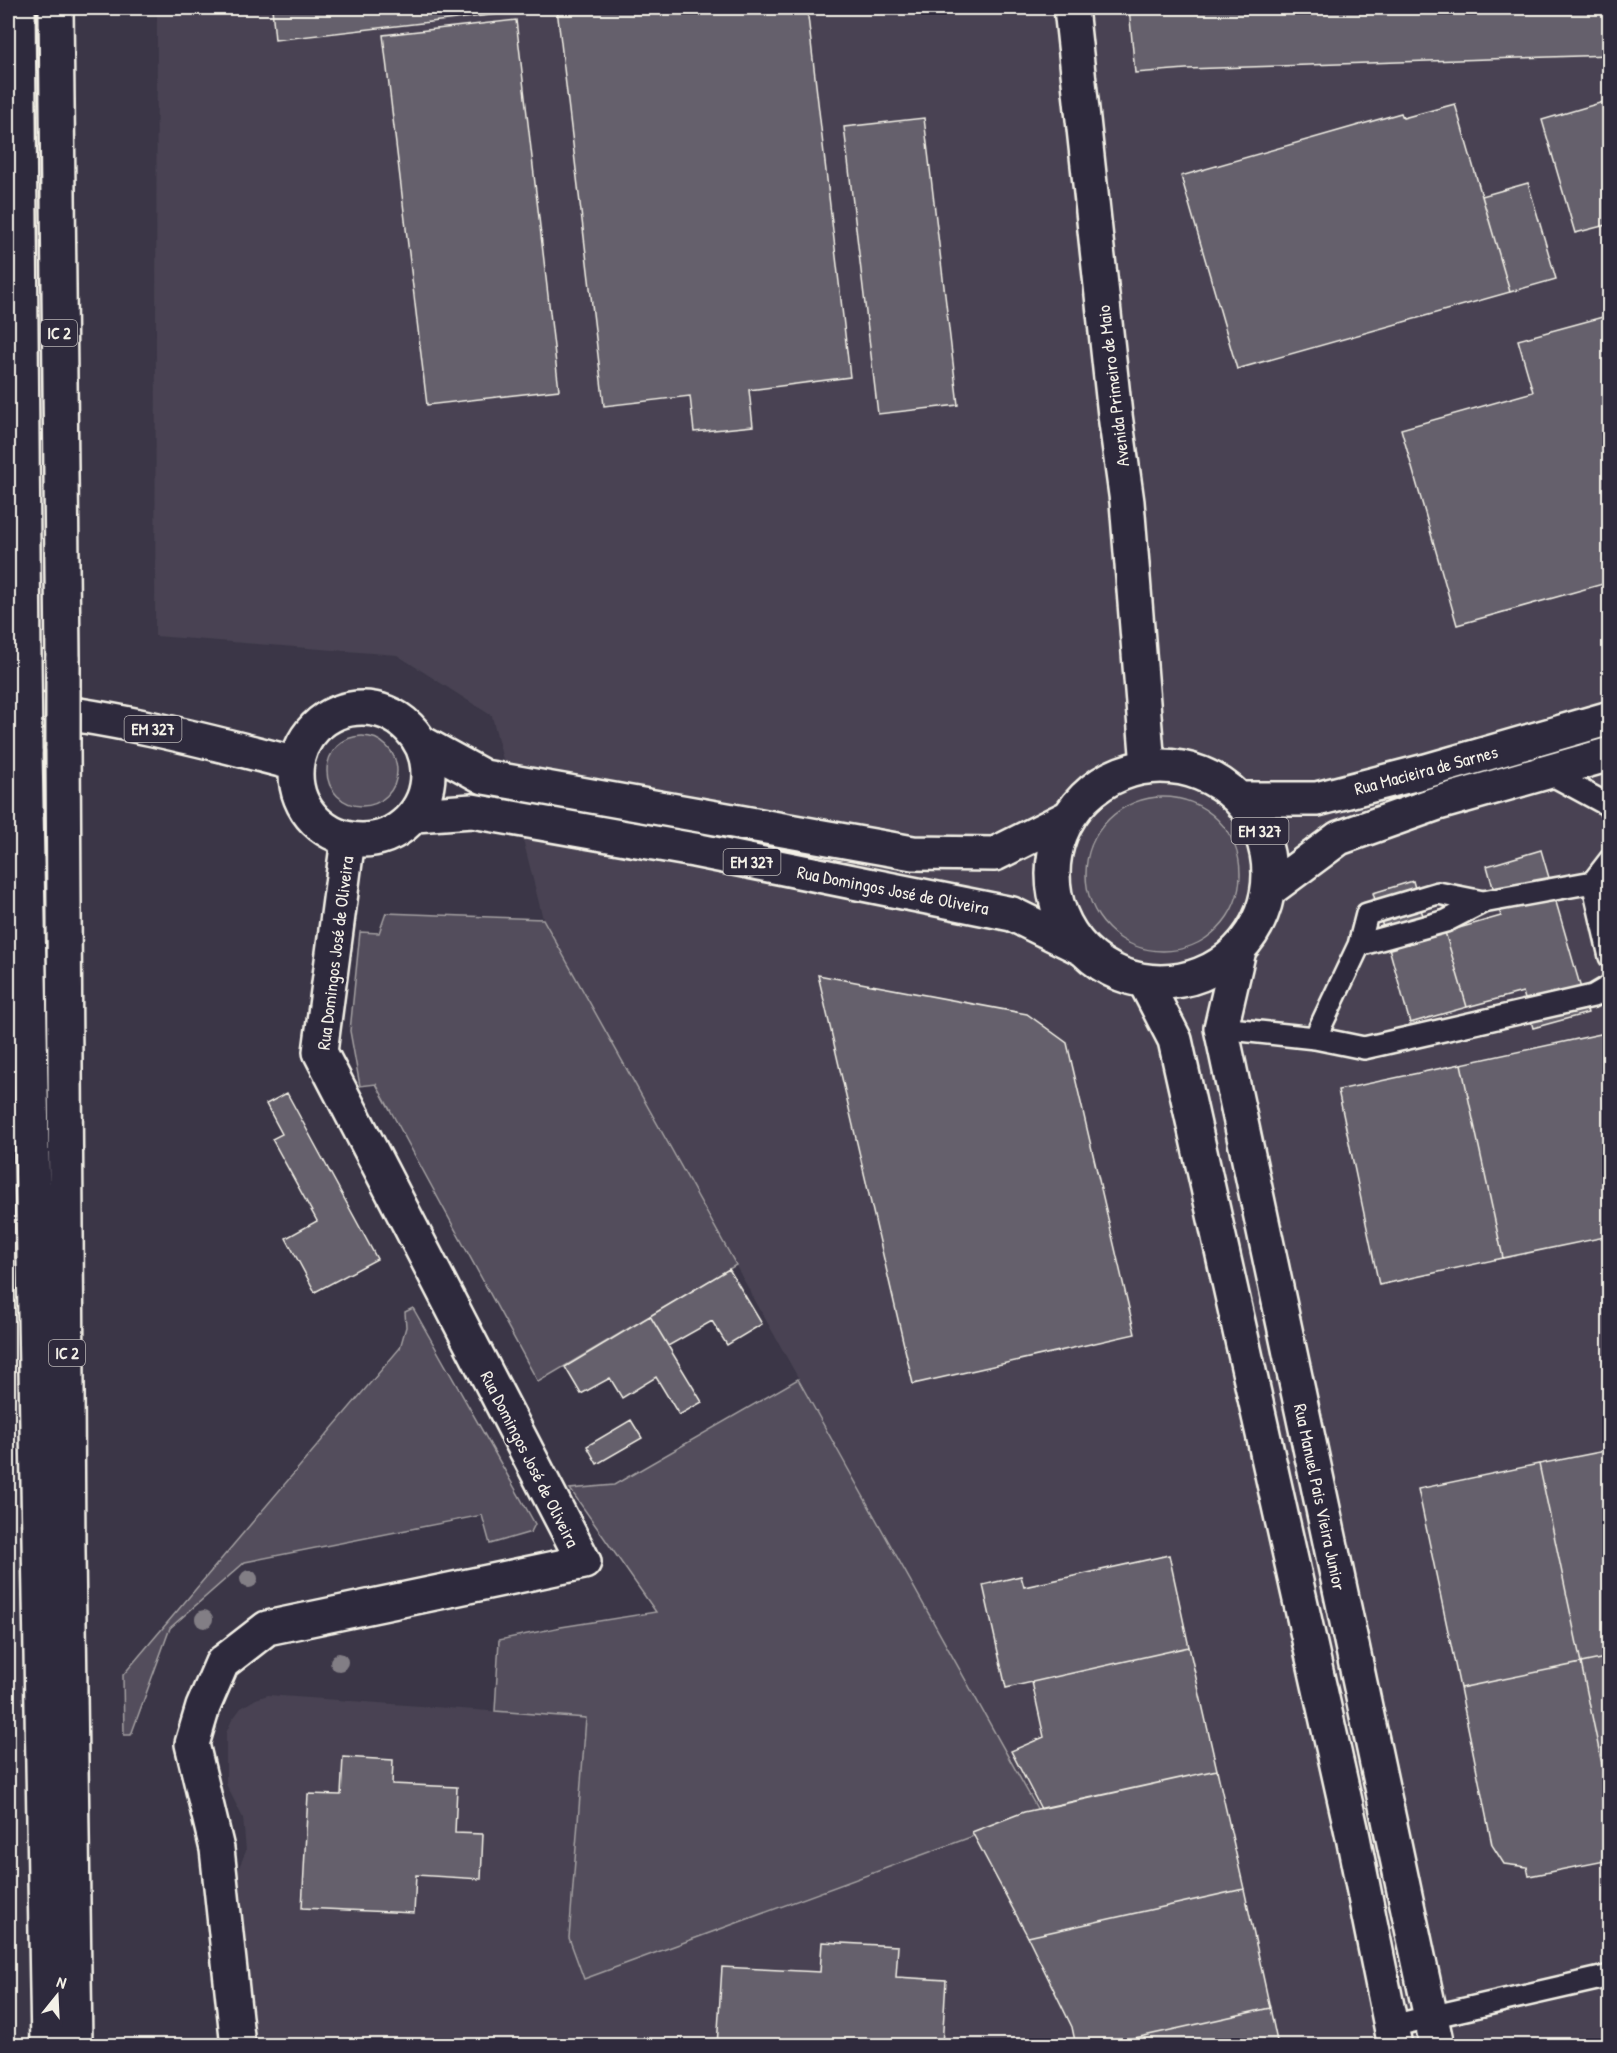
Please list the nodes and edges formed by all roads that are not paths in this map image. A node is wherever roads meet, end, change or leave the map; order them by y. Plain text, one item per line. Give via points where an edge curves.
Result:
1 (18, 8) edge
2 (56, 8) edge
3 (1071, 8) edge
4 (8, 706) edge
5 (1610, 718) edge
6 (420, 742) junction
7 (1610, 754) edge
8 (296, 764) junction
9 (1148, 766) junction
10 (1547, 772) junction
11 (1239, 799) junction
12 (1610, 809) edge
13 (415, 815) junction
14 (1067, 818) junction
15 (348, 839) junction
16 (1610, 860) edge
17 (1593, 882) junction
18 (1269, 890) junction
19 (1483, 902) junction
20 (1359, 945) junction
21 (1081, 948) junction
22 (1239, 950) junction
23 (1610, 957) edge
24 (1144, 982) junction
25 (1610, 986) edge
26 (1221, 1028) junction
27 (1315, 1038) junction
28 (1610, 1976) edge
29 (1434, 2031) edge
30 (1393, 2036) edge
31 (48, 2046) edge
32 (75, 2046) edge
33 (238, 2046) edge

1 - 31 main road, IC 2, bridge via 25,750
2 - 32 main road, IC 2, bridge
3 - 9 main road, Avenida Primeiro de Maio via 1127,502
4 - 8 main road, EM 327 via 111,719
5 - 11 main road, Rua Macieira de Sarnes / EM 327 via 1317,799
6 - 8 main road, Rua Domingos José de Oliveira / EM 327 via 408,726 391,714 351,709 331,716 315,728 303,744
6 - 13 main road, Rua Domingos José de Oliveira / EM 327 via 429,780
6 - 14 main road, Rua Domingos José de Oliveira / EM 327 via 484,777 914,853 995,855
7 - 10 main road, Rua Macieira de Sarnes / EM 327
8 - 15 main road, Rua Domingos José de Oliveira / EM 327 via 296,784 302,803 330,832
9 - 11 main road, EM 327 via 1182,767 1213,779
9 - 14 main road, EM 327 via 1116,775 1088,792
10 - 12 lane
10 - 18 main road, Rua Macieira de Sarnes / EM 327 via 1435,804 1339,838
11 - 18 main road, EM 327 via 1258,826 1268,857
13 - 15 main road, Rua Domingos José de Oliveira / EM 327 via 385,837
13 - 21 main road, Rua Domingos José de Oliveira / EM 327 via 472,811 717,855 1012,914
14 - 21 main road, EM 327 via 1054,849 1051,882 1060,917
15 - 33 main road, Rua Domingos José de Oliveira via 320,1052 584,1563 267,1628 222,1663 192,1744 217,1849
16 - 17 lane
17 - 19 lane
17 - 23 lane
18 - 22 main road, EM 327 via 1259,922
19 - 20 lane via 1446,921
19 - 20 lane via 1438,893 1367,914
20 - 27 lane
21 - 24 main road, EM 327 via 1110,970
22 - 24 main road, EM 327 via 1213,970 1181,981
22 - 26 main road, Rua Manuel Pais Vieira Junior
24 - 30 main road via 1175,1040 1353,1837
25 - 27 lane via 1593,996 1364,1048
26 - 27 lane
26 - 29 main road, Rua Manuel Pais Vieira Junior
28 - 29 lane
29 - 30 lane

